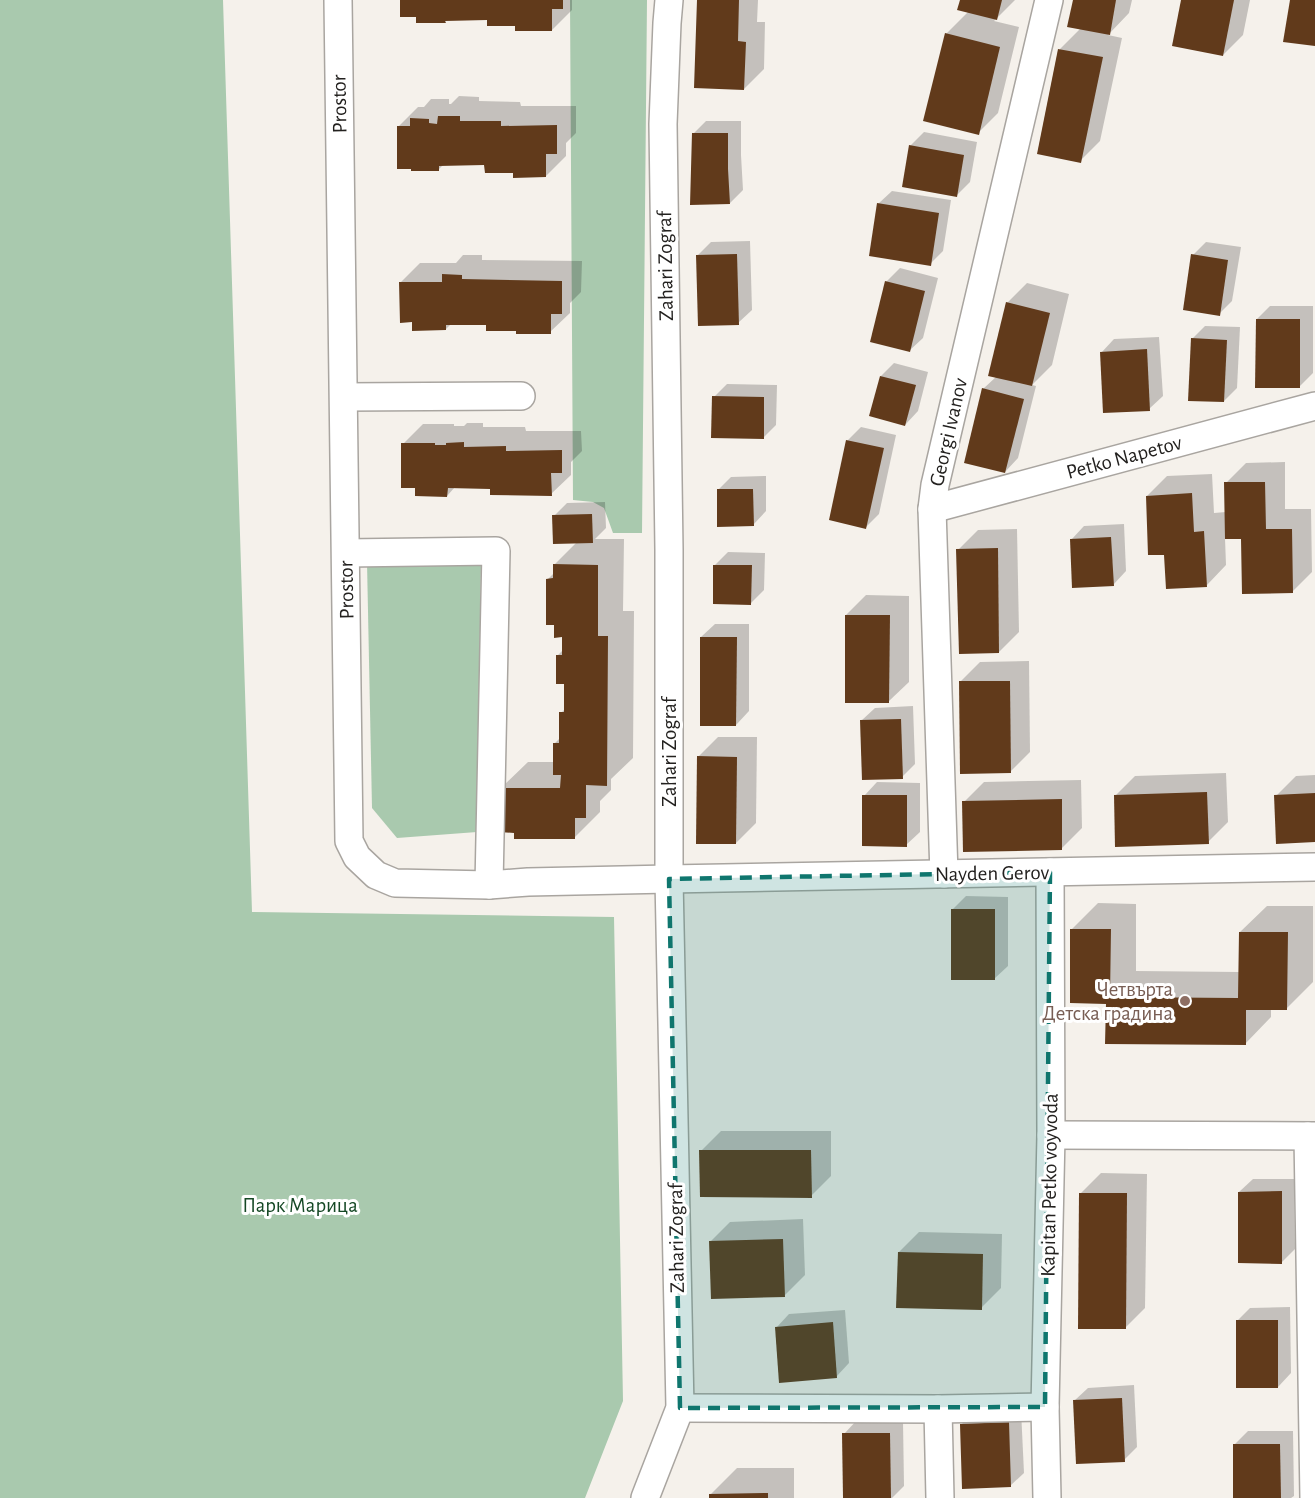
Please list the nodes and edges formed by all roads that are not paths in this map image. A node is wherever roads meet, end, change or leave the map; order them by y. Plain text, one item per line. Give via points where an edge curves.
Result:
1 (338, 0) edge
2 (669, 0) edge
3 (1049, 0) edge
4 (521, 396) dead end
5 (344, 397) junction
6 (1315, 406) edge
7 (932, 509) junction
8 (346, 553) junction
9 (1315, 867) edge
10 (1050, 872) junction
11 (944, 874) junction
12 (669, 879) junction
13 (489, 885) junction
14 (1051, 1135) junction
15 (1312, 1136) edge
16 (1045, 1407) junction
17 (680, 1408) junction
18 (938, 1409) junction
19 (645, 1498) edge
20 (940, 1498) edge
21 (1047, 1498) edge
22 (1314, 1498) edge

1 - 5 street, Prostor
2 - 12 street, Zahari Zograf via 663,124
3 - 7 street, Georgi Ivanov
4 - 5 street
5 - 8 street, Prostor
6 - 7 street, Petko Napetov
7 - 11 street, Georgi Ivanov
8 - 13 street, Prostor via 349,841 357,857 376,875 395,883
8 - 13 street via 496,551
9 - 10 street, Nayden Gerov
10 - 11 street, Nayden Gerov
10 - 14 street, Kapitan Petko voyvoda
11 - 12 street, Nayden Gerov
12 - 13 street, Prostor
12 - 17 street, Zahari Zograf
14 - 15 street
14 - 16 street, Kapitan Petko voyvoda
15 - 22 street
16 - 18 street
16 - 21 street, Kapitan Petko voyvoda
17 - 18 street
17 - 19 street, Zahari Zograf
18 - 20 street

